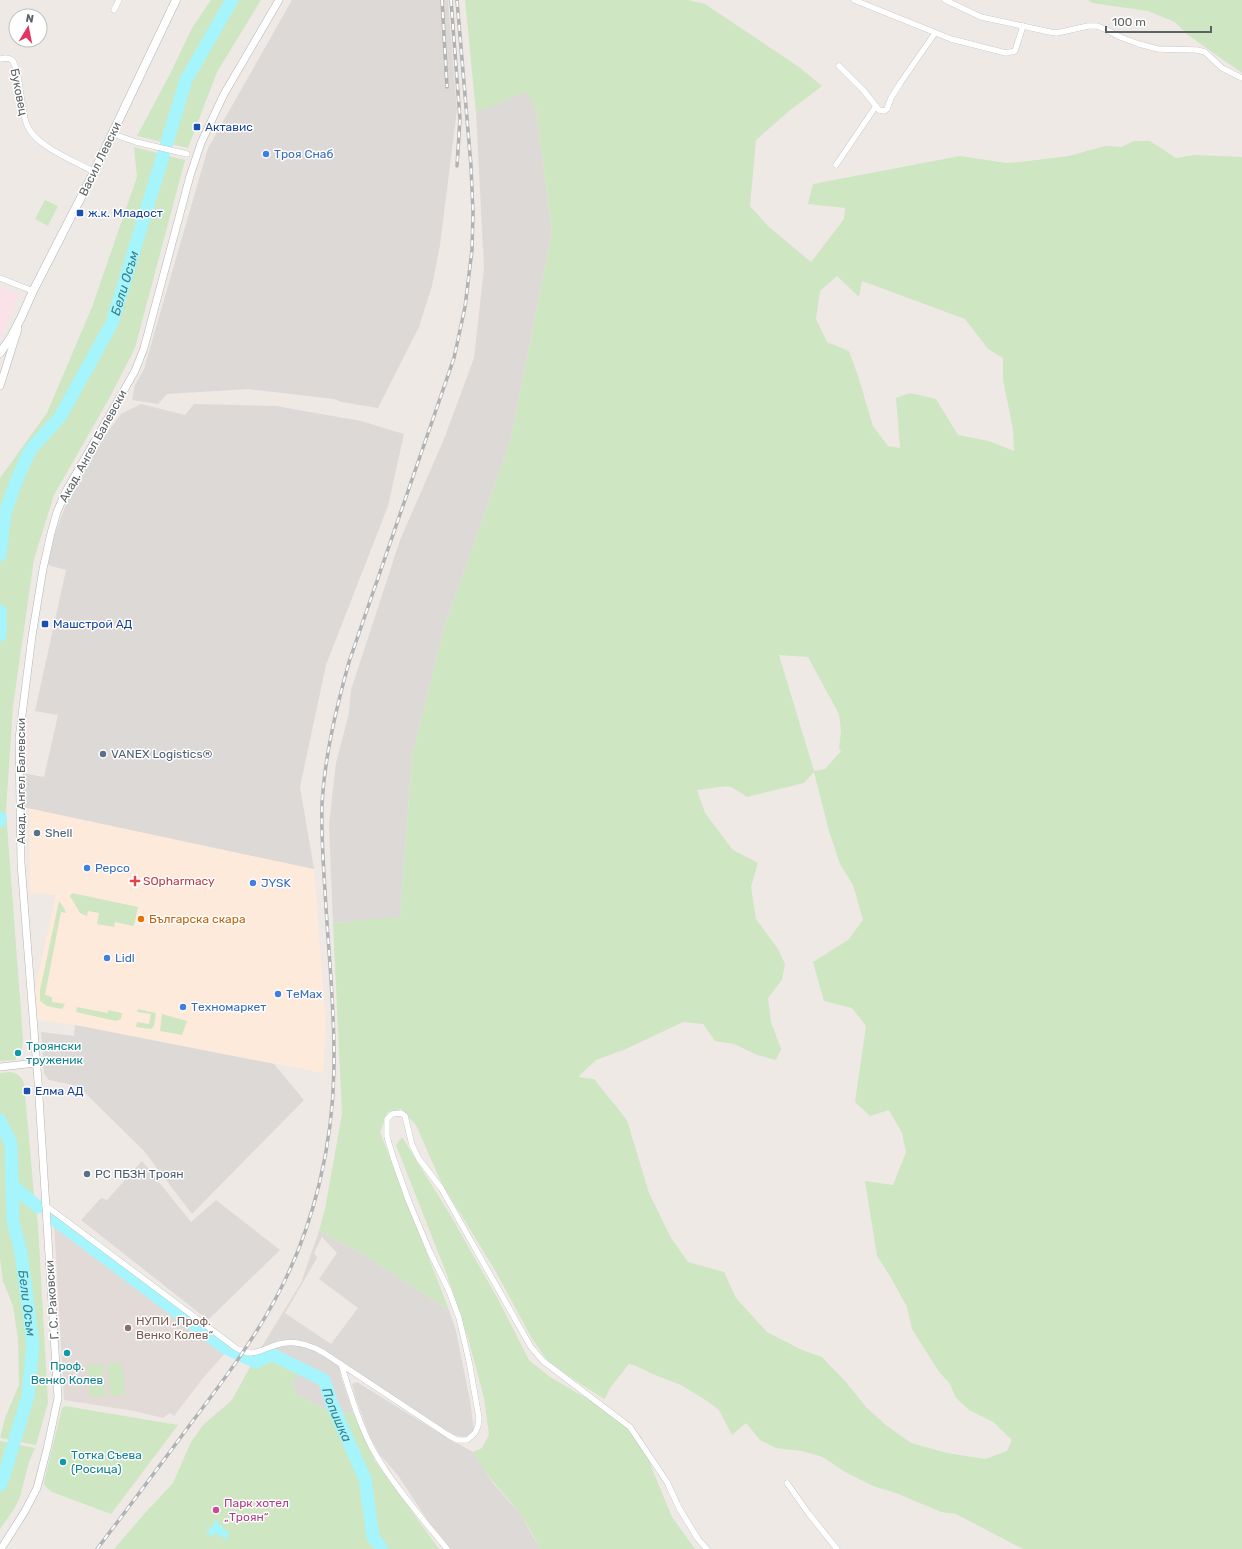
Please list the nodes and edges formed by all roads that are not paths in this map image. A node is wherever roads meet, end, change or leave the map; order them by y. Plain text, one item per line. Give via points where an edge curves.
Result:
1 (119, 0) edge
2 (176, 0) edge
3 (280, 0) edge
4 (854, 0) edge
5 (945, 0) edge
6 (114, 10) dead end
7 (1023, 26) junction
8 (935, 33) junction
9 (0, 59) edge
10 (839, 66) dead end
11 (1242, 78) edge
12 (876, 106) junction
13 (112, 134) junction
14 (187, 154) dead end
15 (836, 165) dead end
16 (94, 172) junction
17 (0, 278) edge
18 (33, 291) junction
19 (21, 318) junction
20 (0, 353) edge
21 (0, 386) edge
22 (36, 1063) junction
23 (0, 1067) edge
24 (45, 1205) junction
25 (340, 1364) junction
26 (787, 1483) dead end
27 (1, 1549) edge
28 (447, 1549) edge
29 (707, 1549) edge
30 (837, 1549) edge

1 - 6 street
2 - 13 main road, Васил Левски
3 - 22 street, Акад. Ангел Балевски via 224,94 201,143 144,348 129,382 65,493 51,533 32,636 19,739 21,863
4 - 8 street
5 - 7 street via 981,17
7 - 8 street via 1014,51 1006,53
7 - 11 street via 1057,33 1097,26 1126,40 1158,49 1205,52 1222,68
8 - 12 street via 901,82 887,109 881,111
9 - 16 street, Буковец via 12,60 16,68 27,128 47,146
10 - 12 street
12 - 15 street
13 - 14 street
13 - 16 main road, Васил Левски
16 - 18 main road, Васил Левски
17 - 18 street
18 - 19 main road, Васил Левски
19 - 20 main road
19 - 21 street, Васил Левски
22 - 23 street
22 - 24 street, Г. С. Раковски
24 - 25 street via 236,1348 252,1353 284,1343 298,1343 318,1350
24 - 27 street, Г. С. Раковски via 58,1398 37,1488
25 - 28 street via 360,1422 372,1447 392,1479
25 - 29 street via 457,1440 467,1440 477,1430 479,1418 459,1318 409,1202 387,1137 387,1119 392,1114 401,1114 405,1116 412,1145 419,1159 441,1188 531,1347 542,1361 630,1428 667,1482 679,1508
26 - 30 street

